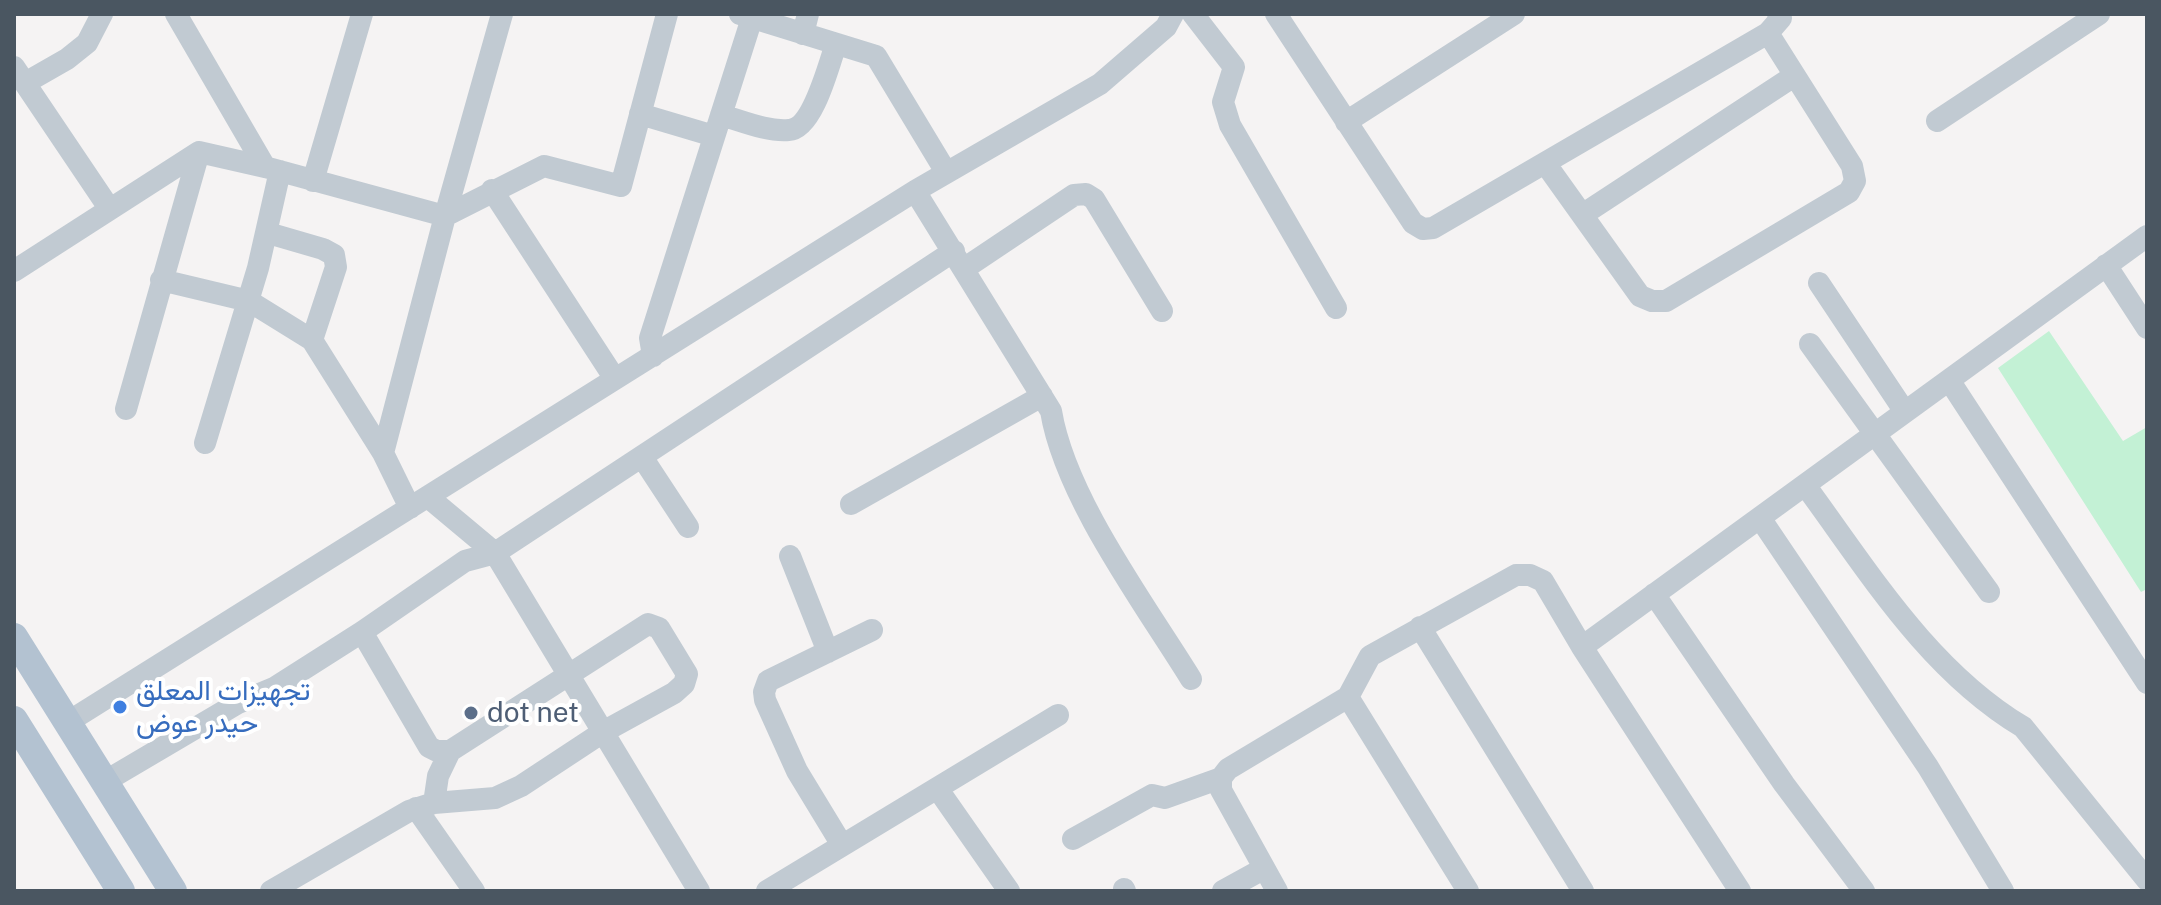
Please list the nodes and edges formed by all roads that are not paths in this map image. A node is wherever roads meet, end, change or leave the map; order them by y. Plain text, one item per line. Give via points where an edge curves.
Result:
1 (102, 14) edge
2 (176, 14) edge
3 (362, 14) edge
4 (502, 14) edge
5 (667, 14) edge
6 (1173, 14) edge
7 (1193, 14) edge
8 (1276, 14) edge
9 (1513, 14) edge
10 (2099, 14) edge
11 (746, 16) edge
12 (806, 24) edge
13 (1773, 24) edge
14 (836, 44) junction
15 (20, 75) edge
16 (1794, 76) junction
17 (640, 114) junction
18 (1937, 121) dead end
19 (1346, 122) junction
20 (718, 126) junction
21 (199, 152) junction
22 (1545, 163) junction
23 (273, 169) junction
24 (946, 172) junction
25 (313, 181) junction
26 (492, 190) junction
27 (915, 191) junction
28 (109, 208) junction
29 (1582, 215) junction
30 (445, 216) junction
31 (268, 233) junction
32 (2147, 236) edge
33 (960, 260) junction
34 (2106, 265) junction
35 (14, 271) edge
36 (161, 280) junction
37 (1819, 283) dead end
38 (249, 301) junction
39 (1336, 308) dead end
40 (1162, 311) dead end
41 (2147, 328) edge
42 (312, 340) junction
43 (1810, 344) dead end
44 (653, 356) junction
45 (615, 379) junction
46 (1949, 380) junction
47 (1042, 396) junction
48 (126, 409) dead end
49 (1905, 412) junction
50 (1875, 434) junction
51 (205, 443) dead end
52 (383, 453) junction
53 (642, 457) junction
54 (1805, 485) junction
55 (419, 502) junction
56 (851, 504) dead end
57 (1760, 518) junction
58 (688, 527) dead end
59 (495, 553) junction
60 (790, 556) dead end
61 (1989, 592) dead end
62 (1654, 594) junction
63 (1420, 627) junction
64 (872, 630) dead end
65 (362, 632) junction
66 (14, 637) edge
67 (1582, 647) junction
68 (828, 652) junction
69 (569, 675) junction
70 (1191, 679) dead end
71 (2147, 683) edge
72 (1348, 697) junction
73 (1058, 715) dead end
74 (14, 720) edge
75 (603, 732) junction
76 (74, 733) junction
77 (450, 751) junction
78 (44, 769) junction
79 (1221, 778) junction
80 (104, 782) junction
81 (937, 788) junction
82 (425, 806) junction
83 (121, 807) junction
84 (85, 836) junction
85 (1073, 839) dead end
86 (842, 845) junction
87 (1263, 869) junction
88 (2147, 880) edge
89 (121, 891) edge
90 (173, 891) edge
91 (271, 891) edge
92 (474, 891) edge
93 (699, 891) edge
94 (767, 891) edge
95 (1009, 891) edge
96 (1223, 891) edge
97 (1277, 891) edge
98 (1468, 891) edge
99 (1583, 891) edge
100 (1740, 891) edge
101 (1864, 891) edge
102 (2003, 891) edge

1 - 15 street via 87,43 67,59
2 - 23 street
3 - 25 street
4 - 30 street
5 - 17 street
6 - 24 street via 1166,27 1100,84
7 - 39 street via 1234,67 1223,102 1230,125
8 - 19 street
9 - 19 street
10 - 18 street
11 - 12 street
11 - 20 street
12 - 14 street
13 - 16 street
13 - 22 street
14 - 20 street via 814,103 793,131
14 - 24 street via 876,56
15 - 28 street
16 - 29 street
16 - 29 street via 1852,166 1855,181 1849,192 1666,301 1640,296
17 - 20 street
17 - 26 street via 621,186 544,166
19 - 22 street via 1413,223 1423,229
20 - 44 street via 650,338
21 - 23 street
21 - 28 street
21 - 36 street
22 - 29 street
23 - 25 street
23 - 31 street
24 - 27 street
25 - 30 street
26 - 30 street
26 - 45 street
27 - 33 street
27 - 44 street
28 - 35 street
30 - 52 street
31 - 38 street
31 - 42 street via 334,255 336,267
32 - 34 street
33 - 40 street via 1074,195 1086,194
33 - 47 street
33 - 53 street
34 - 41 street
34 - 46 street
36 - 38 street
36 - 48 street
37 - 49 street
38 - 42 street
38 - 51 street
42 - 52 street
43 - 50 street
44 - 45 street
45 - 55 street
46 - 49 street
46 - 71 street
47 - 56 street
47 - 70 street via 1071,476
49 - 50 street
50 - 54 street
50 - 61 street
52 - 55 street
53 - 58 street
53 - 59 street
54 - 57 street
54 - 88 street via 1912,633 2023,727
55 - 59 street
55 - 76 street
57 - 62 street
57 - 102 street via 1928,767
59 - 65 street via 465,561
59 - 69 street
60 - 68 street
62 - 67 street
62 - 101 street
63 - 67 street via 1516,575 1530,575 1543,581
63 - 72 street via 1370,656
63 - 99 street
64 - 68 street
65 - 77 street via 429,747
65 - 80 street via 274,688 238,703
66 - 76 main road
67 - 100 street
68 - 86 street via 768,681 764,692 797,771
69 - 75 street
69 - 75 street via 648,624 659,628 687,674 674,693
69 - 77 street
72 - 79 street
72 - 98 street
73 - 81 street
74 - 78 main road
75 - 82 street via 495,798
75 - 93 street
76 - 78 main road via 80,758 72,770 58,774
76 - 80 main road
77 - 82 street
78 - 84 main road
79 - 85 street via 1165,798 1152,795
79 - 87 street via 1221,790
80 - 83 main road
81 - 86 street
81 - 95 street
82 - 91 street
82 - 92 street
83 - 84 main road via 106,802 92,807 84,820
83 - 90 main road
84 - 89 main road
86 - 94 street
87 - 96 street
87 - 97 street

